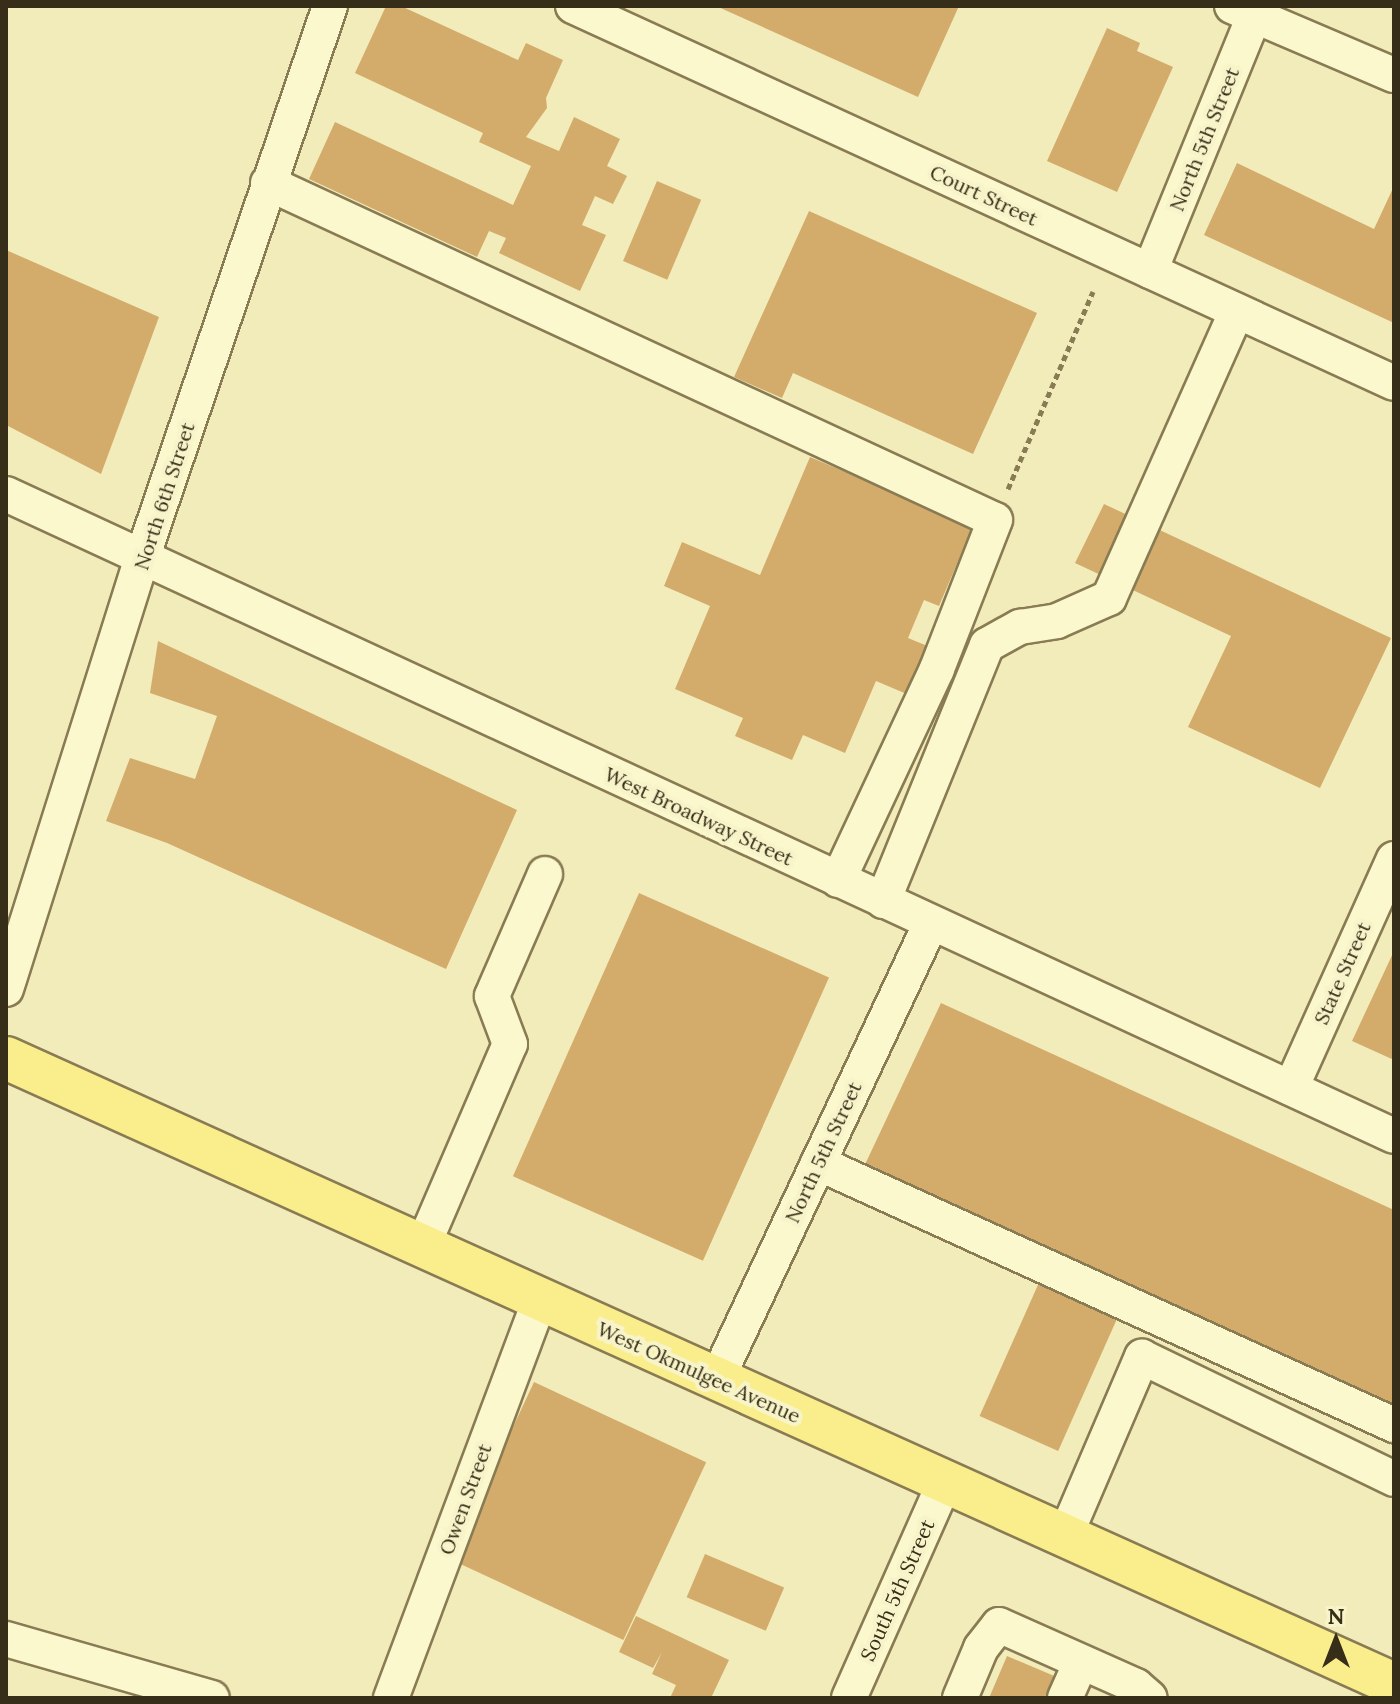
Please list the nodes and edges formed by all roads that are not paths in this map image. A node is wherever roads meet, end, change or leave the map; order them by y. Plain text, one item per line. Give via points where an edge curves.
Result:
1 (330, 6) edge
2 (573, 6) edge
3 (1248, 9) edge
4 (1394, 75) edge
5 (268, 183) junction
6 (1150, 271) junction
7 (1237, 311) junction
8 (1394, 383) edge
9 (6, 494) edge
10 (142, 558) junction
11 (1394, 859) edge
12 (545, 874) dead end
13 (838, 880) junction
14 (883, 901) junction
15 (931, 923) junction
16 (6, 989) edge
17 (6, 1058) edge
18 (1291, 1088) junction
19 (1394, 1136) edge
20 (818, 1163) junction
21 (422, 1248) junction
22 (540, 1300) junction
23 (716, 1381) junction
24 (1394, 1425) edge
25 (1394, 1479) edge
26 (945, 1481) junction
27 (1066, 1534) junction
28 (6, 1639) edge
29 (1081, 1662) junction
30 (1394, 1684) edge
31 (212, 1698) edge
32 (391, 1698) edge
33 (849, 1698) edge
34 (960, 1698) edge
35 (1065, 1698) edge
36 (1150, 1698) edge

1 - 5 street, North 6th Street
2 - 6 street, Court Street
3 - 4 street
3 - 6 street, North 5th Street
5 - 10 street, North 6th Street
5 - 13 street via 995,520 937,669
6 - 7 street, Court Street
7 - 8 street, Court Street
7 - 14 street via 1109,598 1057,621 1020,627 987,645
9 - 10 street, West Broadway Street
10 - 13 street, West Broadway Street
10 - 16 street, North 6th Street
11 - 18 street, State Street
12 - 21 street via 492,996 510,1044
13 - 14 street, West Broadway Street
14 - 15 street, West Broadway Street
15 - 18 street, West Broadway Street
15 - 20 street, North 5th Street
17 - 21 main road, West Okmulgee Avenue
18 - 19 street, West Broadway Street
20 - 23 street, North 5th Street
20 - 24 street
21 - 22 main road, West Okmulgee Avenue
22 - 23 main road, West Okmulgee Avenue
22 - 32 street, Owen Street
23 - 26 main road, West Okmulgee Avenue
25 - 27 street via 1142,1357
26 - 27 main road, West Okmulgee Avenue
26 - 33 street, South 5th Street
27 - 30 main road, West Okmulgee Avenue
28 - 31 street
29 - 34 street via 999,1625 981,1648
29 - 35 street
29 - 36 street via 1136,1686

